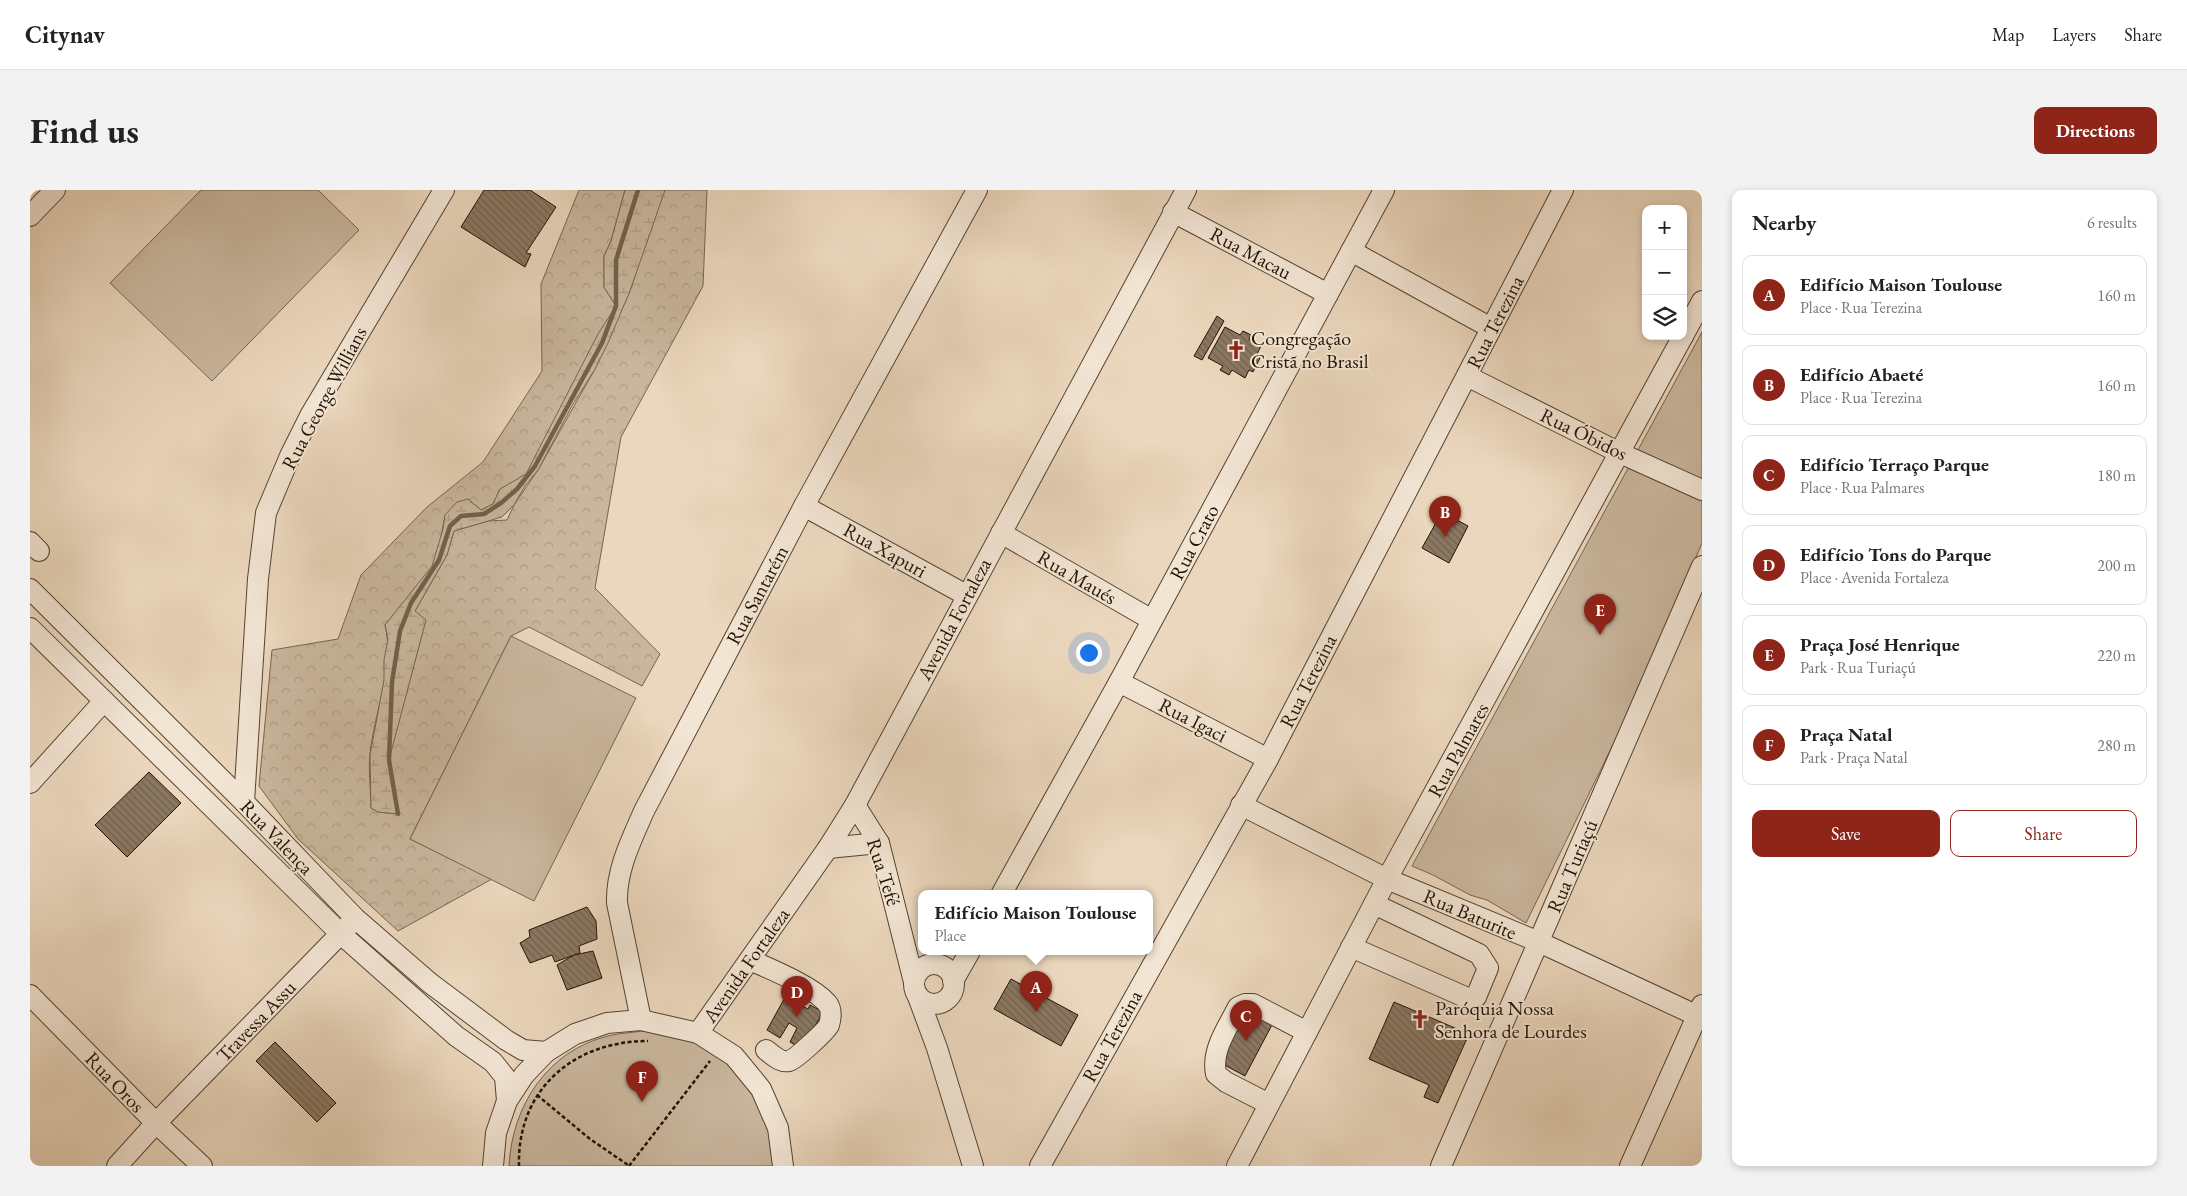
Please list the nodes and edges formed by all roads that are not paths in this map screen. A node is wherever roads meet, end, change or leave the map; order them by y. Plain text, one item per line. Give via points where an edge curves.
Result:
1 (55, 190) edge
2 (444, 190) edge
3 (977, 190) edge
4 (1186, 190) edge
5 (1384, 190) edge
6 (1563, 190) edge
7 (1173, 212) junction
8 (30, 216) edge
9 (1351, 251) junction
10 (1328, 294) junction
11 (1702, 301) edge
12 (1491, 328) junction
13 (1687, 329) edge
14 (1681, 340) edge
15 (1467, 376) junction
16 (1620, 453) junction
17 (1702, 490) edge
18 (804, 506) junction
19 (1001, 533) junction
20 (1702, 566) edge
21 (30, 589) edge
22 (966, 595) junction
23 (1152, 620) junction
24 (30, 628) edge
25 (1119, 682) junction
26 (104, 701) junction
27 (1268, 759) junction
28 (30, 782) edge
29 (244, 802) junction
30 (855, 805) junction
31 (1241, 805) junction
32 (879, 843) junction
33 (828, 848) junction
34 (1387, 879) junction
35 (1004, 890) edge
36 (1374, 904) junction
37 (355, 918) junction
38 (341, 934) junction
39 (905, 942) junction
40 (1539, 942) junction
41 (1351, 947) junction
42 (918, 952) edge
43 (922, 955) edge
44 (953, 955) edge
45 (968, 955) edge
46 (750, 960) junction
47 (933, 964) junction
48 (953, 981) junction
49 (916, 988) junction
50 (30, 995) edge
51 (943, 1001) junction
52 (1700, 1013) edge
53 (641, 1020) junction
54 (1307, 1032) junction
55 (698, 1033) junction
56 (937, 1048) junction
57 (766, 1050) dead end
58 (546, 1052) junction
59 (508, 1101) junction
60 (1269, 1104) junction
61 (156, 1123) junction
62 (117, 1166) edge
63 (202, 1166) edge
64 (493, 1166) edge
65 (782, 1166) edge
66 (973, 1166) edge
67 (1040, 1166) edge
68 (1237, 1166) edge
69 (1441, 1166) edge
70 (1630, 1166) edge

1 - 8 street
2 - 29 street, Rua George Willians via 311,414 266,513 258,579
3 - 18 street, Rua Santarém
4 - 7 street, Avenida Fortaleza
5 - 9 street, Rua Crato
6 - 12 street, Rua Terezina
7 - 10 street, Rua Macau
7 - 19 street, Avenida Fortaleza
9 - 10 street, Rua Crato
9 - 12 street
10 - 23 street, Rua Crato
11 - 13 street, Rua Palmares
12 - 15 street, Rua Terezina
14 - 16 street, Rua Palmares
15 - 16 street, Rua Óbidos
15 - 27 street, Rua Terezina
16 - 17 street, Rua Óbidos
16 - 34 street, Rua Palmares
18 - 22 street, Rua Xapuri
18 - 53 street, Rua Santarém via 644,811 627,850 616,885 617,903
19 - 22 street, Avenida Fortaleza
19 - 23 street, Rua Maués
20 - 40 street, Rua Turiaçú
21 - 29 street, Rua Valença
22 - 30 street, Avenida Fortaleza
23 - 25 street, Rua Crato
24 - 26 street, Rua Valença
25 - 27 street, Rua Igaci
25 - 35 street, Rua Crato
26 - 28 street
26 - 38 street, Rua Valença
27 - 31 street, Rua Terezina
29 - 37 street, Rua Valença
30 - 32 street, Rua Tefé
30 - 33 street, Avenida Fortaleza
31 - 34 street, Rua Baturite
31 - 67 street, Rua Terezina
32 - 33 street
32 - 39 street, Rua Tefé
33 - 46 street, Avenida Fortaleza
34 - 36 street, Rua Palmares
34 - 40 street, Rua Baturite
36 - 41 street, Rua Palmares
36 - 41 street via 1479,954 1488,968 1476,997 1472,1000
37 - 38 street, Travessa Assu
37 - 58 street, Rua Valença via 430,983 506,1040 523,1050
38 - 59 street, Rua Valença via 456,1036 493,1062 505,1077
38 - 61 street, Travessa Assu
39 - 42 street
39 - 49 street, Rua Tefé
40 - 52 street, Rua Baturite
40 - 69 street, Rua Turiaçú
41 - 54 street, Rua Palmares
43 - 47 street
44 - 47 street
45 - 48 street
46 - 55 street, Avenida Fortaleza
46 - 57 street via 819,997 828,1004 831,1013 828,1027 795,1059 779,1060
47 - 48 street via 948,970
47 - 49 street via 918,971
48 - 51 street via 952,992
49 - 51 street via 926,1002
49 - 56 street, Rua Tefé
50 - 61 street, Rua Oros
51 - 56 street, Rua Tefé
52 - 70 street
53 - 55 street
53 - 58 street via 599,1026 575,1034
54 - 60 street, Rua Palmares
54 - 60 street via 1253,1004 1238,1007 1216,1052 1216,1074
55 - 65 street via 734,1056 762,1089 778,1128
56 - 66 street, Rua Tefé
58 - 59 street via 524,1074
59 - 64 street via 496,1133
60 - 68 street, Rua Palmares
61 - 62 street, Travessa Assu
61 - 63 street, Rua Oros

